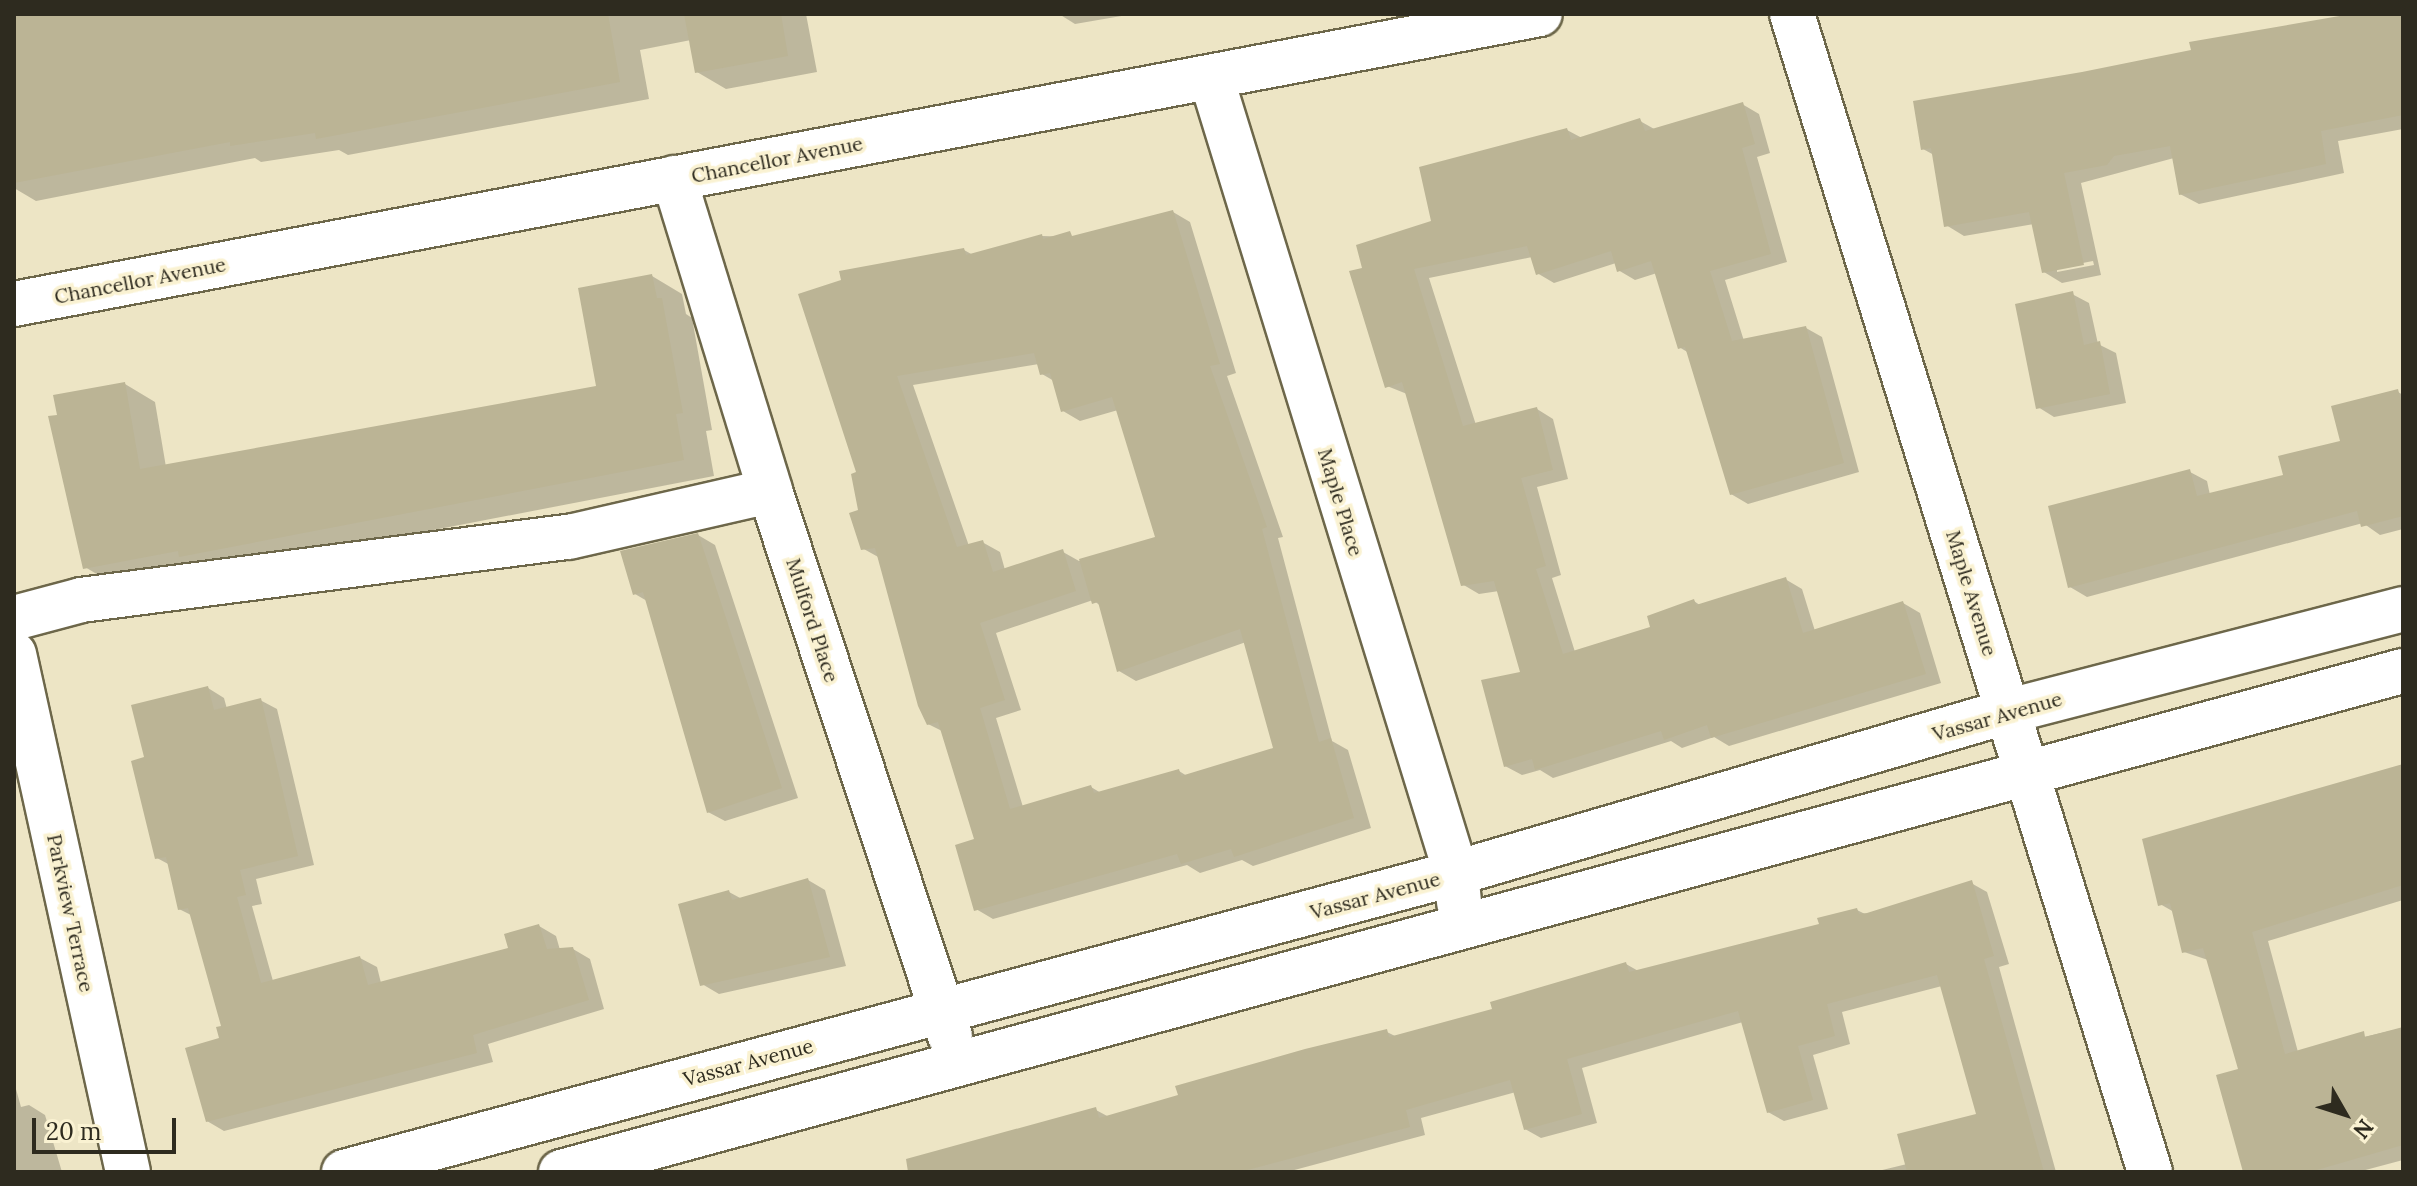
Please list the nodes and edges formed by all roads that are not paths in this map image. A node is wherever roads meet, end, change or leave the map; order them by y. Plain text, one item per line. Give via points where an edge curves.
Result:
1 (1540, 14) edge
2 (1792, 14) edge
3 (1211, 77) junction
4 (674, 178) junction
5 (14, 304) edge
6 (770, 491) junction
7 (2403, 609) edge
8 (14, 618) edge
9 (14, 654) edge
10 (2403, 671) edge
11 (2009, 711) junction
12 (2025, 771) junction
13 (1456, 873) junction
14 (1462, 929) junction
15 (942, 1009) junction
16 (958, 1061) junction
17 (128, 1172) edge
18 (344, 1172) edge
19 (561, 1172) edge
20 (2150, 1172) edge

1 - 3 street, Chancellor Avenue
2 - 11 street, Maple Avenue
3 - 4 street, Chancellor Avenue
3 - 13 street, Maple Place
4 - 5 street, Chancellor Avenue
4 - 6 street, Mulford Place
6 - 8 street via 569,537 111,596
6 - 15 street, Mulford Place
7 - 11 street, Vassar Avenue
9 - 17 street, Parkview Terrace
10 - 12 street
11 - 12 street, Maple Avenue
11 - 13 street, Vassar Avenue
12 - 14 street
12 - 20 street, Maple Avenue
13 - 14 street, Maple Place
13 - 15 street, Vassar Avenue
14 - 16 street
15 - 16 street, Mulford Place
15 - 18 street, Vassar Avenue
16 - 19 street

